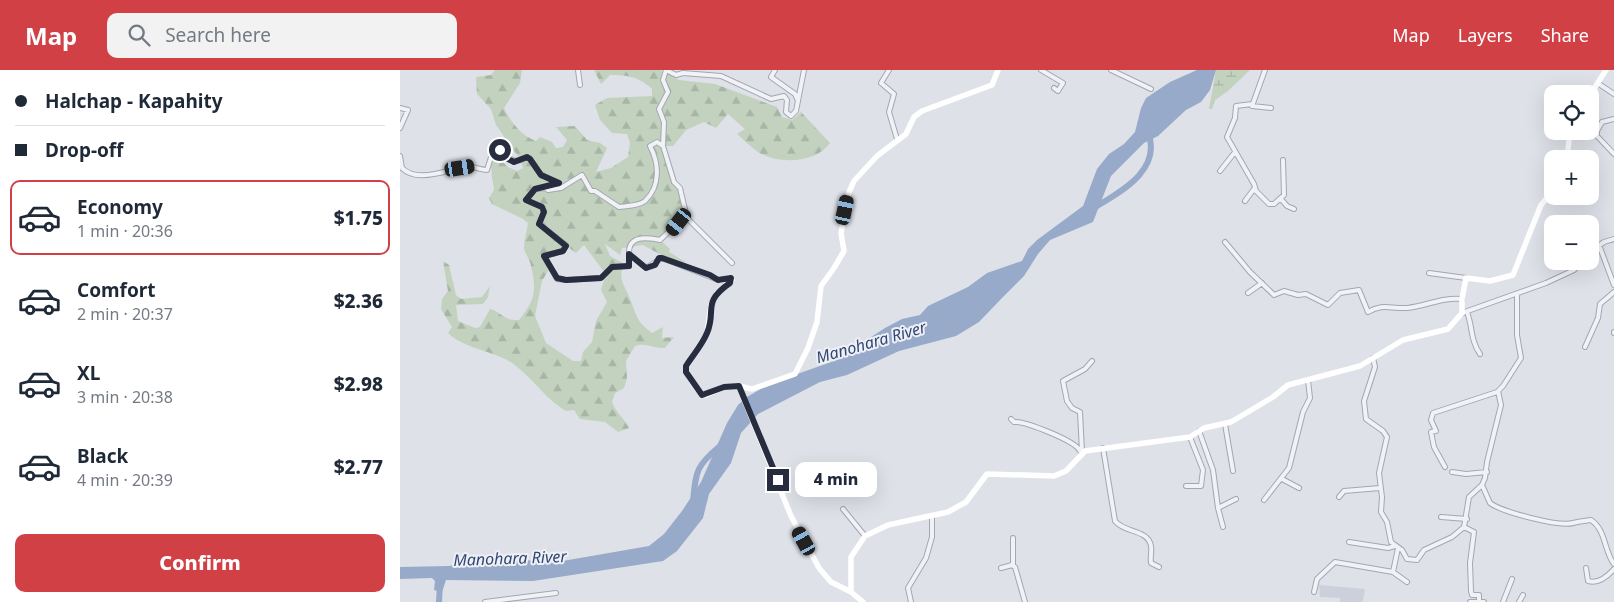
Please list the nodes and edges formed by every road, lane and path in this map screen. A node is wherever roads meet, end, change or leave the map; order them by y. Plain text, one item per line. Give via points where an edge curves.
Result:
1 (578, 70) edge
2 (666, 70) edge
3 (775, 70) edge
4 (804, 70) edge
5 (889, 70) edge
6 (998, 70) edge
7 (1040, 70) edge
8 (1111, 70) edge
9 (1265, 70) edge
10 (1606, 70) edge
11 (1598, 84) joint
12 (580, 85) dead end
13 (1054, 88) dead end
14 (1151, 89) dead end
15 (1614, 94) edge
16 (798, 101) junction
17 (1252, 104) junction
18 (400, 108) edge
19 (1271, 108) dead end
20 (1614, 119) edge
21 (400, 128) edge
22 (897, 139) junction
23 (663, 146) junction
24 (1235, 152) junction
25 (1614, 154) edge
26 (400, 156) edge
27 (1284, 160) dead end
28 (1220, 171) dead end
29 (546, 188) junction
30 (1254, 189) junction
31 (1281, 199) junction
32 (1245, 201) dead end
33 (1544, 202) edge
34 (1294, 209) dead end
35 (687, 218) junction
36 (1614, 239) edge
37 (1225, 242) dead end
38 (1599, 245) joint
39 (629, 254) junction
40 (732, 264) dead end
41 (1572, 270) edge
42 (1429, 273) dead end
43 (1466, 278) junction
44 (721, 280) joint
45 (1262, 282) junction
46 (1614, 285) edge
47 (1614, 292) edge
48 (1248, 293) dead end
49 (1517, 294) junction
50 (1462, 298) junction
51 (1465, 312) junction
52 (1585, 347) dead end
53 (1480, 354) dead end
54 (1373, 358) junction
55 (1092, 361) dead end
56 (1308, 380) junction
57 (739, 386) junction
58 (1497, 392) junction
59 (1012, 419) dead end
60 (1225, 424) junction
61 (1199, 430) junction
62 (1190, 437) junction
63 (1103, 448) junction
64 (1082, 453) junction
65 (1445, 467) dead end
66 (1233, 471) dead end
67 (1452, 472) dead end
68 (1487, 472) junction
69 (1282, 478) junction
70 (1482, 485) junction
71 (1186, 486) dead end
72 (1298, 488) dead end
73 (1380, 488) junction
74 (1339, 497) dead end
75 (1236, 500) dead end
76 (1264, 500) dead end
77 (1218, 508) junction
78 (843, 509) dead end
79 (932, 516) junction
80 (1442, 517) dead end
81 (1467, 519) junction
82 (1223, 527) dead end
83 (1464, 528) junction
84 (864, 536) junction
85 (1013, 538) dead end
86 (1349, 542) dead end
87 (1397, 547) junction
88 (1614, 564) edge
89 (1013, 566) junction
90 (1159, 567) dead end
91 (1001, 568) dead end
92 (1586, 568) dead end
93 (1614, 569) edge
94 (1393, 572) junction
95 (1512, 579) dead end
96 (1407, 582) dead end
97 (851, 592) junction
98 (1314, 592) dead end
99 (556, 593) dead end
100 (1523, 595) dead end
101 (485, 602) edge
102 (863, 602) edge
103 (911, 602) edge
104 (1025, 602) edge
105 (1470, 602) edge
106 (1481, 602) edge
107 (1503, 602) edge
108 (1519, 602) edge

1 - 12 street
2 - 16 street via 676,75 721,76 771,99 784,96 789,116 795,114
2 - 23 street via 663,80 668,92 660,109 664,122
3 - 16 street via 771,77 795,94
4 - 16 street
5 - 22 street via 881,83 894,94 889,112
6 - 22 street via 992,85 922,111 914,117 906,134
7 - 13 street via 1063,83 1058,91
8 - 14 street
9 - 17 street
10 - 11 street
11 - 15 street
17 - 19 street via 1253,107
17 - 24 street via 1236,108 1227,137
18 - 21 street via 408,110
20 - 25 street via 1602,122 1597,131 1597,136
22 - 57 street via 861,172 851,186 841,234 844,251 821,286 817,322 798,371 752,389
23 - 29 street via 657,142 650,146 656,160 657,178 644,202 616,207 610,200 591,191 582,175 558,190
23 - 35 street via 674,182 680,188
24 - 28 street
24 - 30 street
26 - 29 street via 402,168 412,174 432,174 473,166 486,170 493,151 498,148 514,162 527,157 541,175 559,183
27 - 31 street via 1284,194
29 - 39 street via 535,189 526,200 542,207 544,212 539,224 566,246 563,251 544,256 557,278 601,278 612,267 629,266
30 - 31 street via 1270,204
30 - 32 street
31 - 34 street
33 - 43 street via 1513,275 1490,281
35 - 39 street via 660,240 647,237 632,242
35 - 40 street
36 - 38 street
37 - 45 street
38 - 46 street
39 - 44 street via 646,268 662,258
41 - 49 street
42 - 43 street
43 - 50 street
44 - 57 street via 732,280 718,293 711,306 707,333 686,366 686,372 702,395 724,387
45 - 48 street
45 - 50 street via 1274,295 1284,291 1306,294 1326,305 1340,293 1360,290 1368,312 1378,306 1409,308 1440,299
47 - 52 street via 1600,304 1598,318
49 - 51 street
49 - 58 street via 1520,358
50 - 51 street
51 - 53 street via 1473,327 1472,342
51 - 54 street via 1448,329 1403,340
54 - 56 street via 1360,366
54 - 73 street via 1375,367 1364,401 1366,419 1384,431 1387,437 1378,473
55 - 64 street via 1085,369 1063,381 1067,401 1080,412
56 - 60 street via 1288,385 1273,398
56 - 69 street via 1310,398 1303,412 1289,468
57 - 97 street via 797,528 819,568 831,582
58 - 65 street via 1433,413 1431,420 1436,431 1431,432 1433,442
58 - 68 street via 1501,406
59 - 64 street via 1062,438
60 - 61 street
60 - 66 street
61 - 62 street
61 - 77 street via 1213,470
62 - 63 street
62 - 71 street via 1203,472 1201,486
63 - 64 street
63 - 90 street via 1115,521 1147,538 1152,547 1151,563
64 - 79 street via 1066,471 1054,476 987,474 966,502
67 - 68 street
68 - 70 street
69 - 72 street
69 - 76 street
70 - 81 street via 1469,497
70 - 88 street via 1490,503 1510,513 1570,523 1592,520
73 - 74 street via 1344,491
73 - 87 street via 1381,512 1387,522 1388,538
75 - 77 street
77 - 82 street
78 - 84 street
79 - 84 street via 888,525
79 - 103 street via 932,537 926,558 908,588
80 - 81 street
81 - 83 street
83 - 87 street via 1424,550 1417,560 1407,559
83 - 106 street via 1474,532 1471,591 1472,595 1479,595
84 - 97 street via 851,557
85 - 89 street
86 - 87 street
87 - 94 street
89 - 91 street
89 - 104 street
92 - 93 street via 1588,581 1592,582 1605,578
94 - 96 street
94 - 98 street via 1335,562 1317,579
95 - 107 street
97 - 102 street
99 - 101 street
100 - 108 street
105 - 106 street

